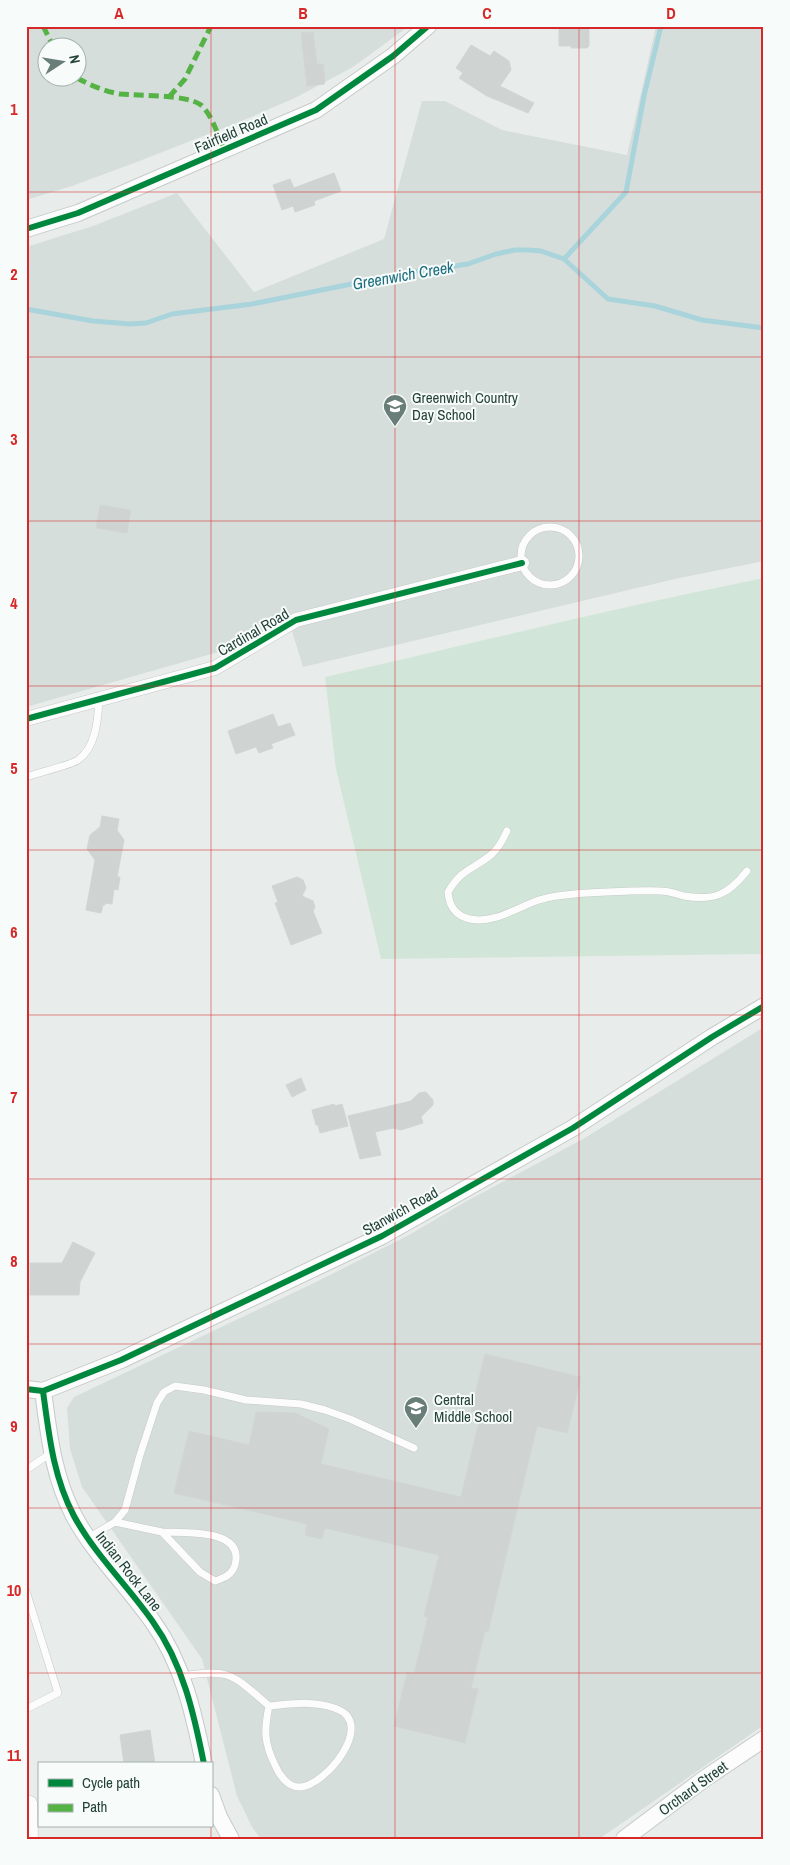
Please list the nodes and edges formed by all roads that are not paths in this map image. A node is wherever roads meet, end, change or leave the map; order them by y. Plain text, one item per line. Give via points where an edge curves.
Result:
1 (428, 26) edge
2 (26, 229) edge
3 (522, 563) junction
4 (99, 699) junction
5 (26, 718) edge
6 (26, 777) edge
7 (507, 831) dead end
8 (746, 871) dead end
9 (764, 1006) edge
10 (26, 1389) edge
11 (43, 1391) junction
12 (414, 1448) dead end
13 (51, 1453) junction
14 (26, 1470) edge
15 (115, 1522) junction
16 (162, 1532) junction
17 (88, 1538) junction
18 (26, 1591) edge
19 (181, 1676) junction
20 (269, 1706) junction
21 (26, 1708) edge
22 (764, 1740) edge
23 (204, 1762) edge
24 (212, 1798) edge
25 (30, 1803) dead end
26 (31, 1839) edge
27 (231, 1839) edge
28 (624, 1839) edge

1 - 2 street, Fairfield Road via 316,110 78,212
3 - 3 lane via 525,572 540,584 560,584 575,572 579,553 571,536 563,530 545,528 529,536 521,553
3 - 4 street, Cardinal Road via 296,620 215,668
4 - 5 street, Cardinal Road
4 - 6 lane via 91,746 78,761
7 - 8 lane via 492,854 464,872 448,892 452,908 460,916 472,920 504,916 538,900 587,894 665,891 703,898 716,896 733,887
9 - 11 street, Stanwich Road via 573,1128 382,1236 121,1360
10 - 11 street, Stanwich Road
11 - 13 street, Indian Rock Lane
12 - 15 lane via 325,1410 301,1404 246,1400 175,1386 164,1392 157,1403 125,1510
13 - 14 lane
13 - 17 street, Indian Rock Lane via 74,1515
15 - 16 lane
15 - 17 lane
16 - 16 lane via 200,1572 215,1580 225,1578 233,1570 236,1559 232,1545 225,1539 213,1535
17 - 19 street, Indian Rock Lane via 153,1621
18 - 21 lane via 58,1693
19 - 20 lane via 211,1672 229,1675
19 - 23 street, Indian Rock Lane
20 - 20 lane via 315,1704 338,1709 350,1720 353,1731 345,1749 329,1770 308,1786 297,1787 286,1782 276,1768 266,1745
22 - 28 street, Orchard Street via 704,1779
24 - 27 street
25 - 26 street

